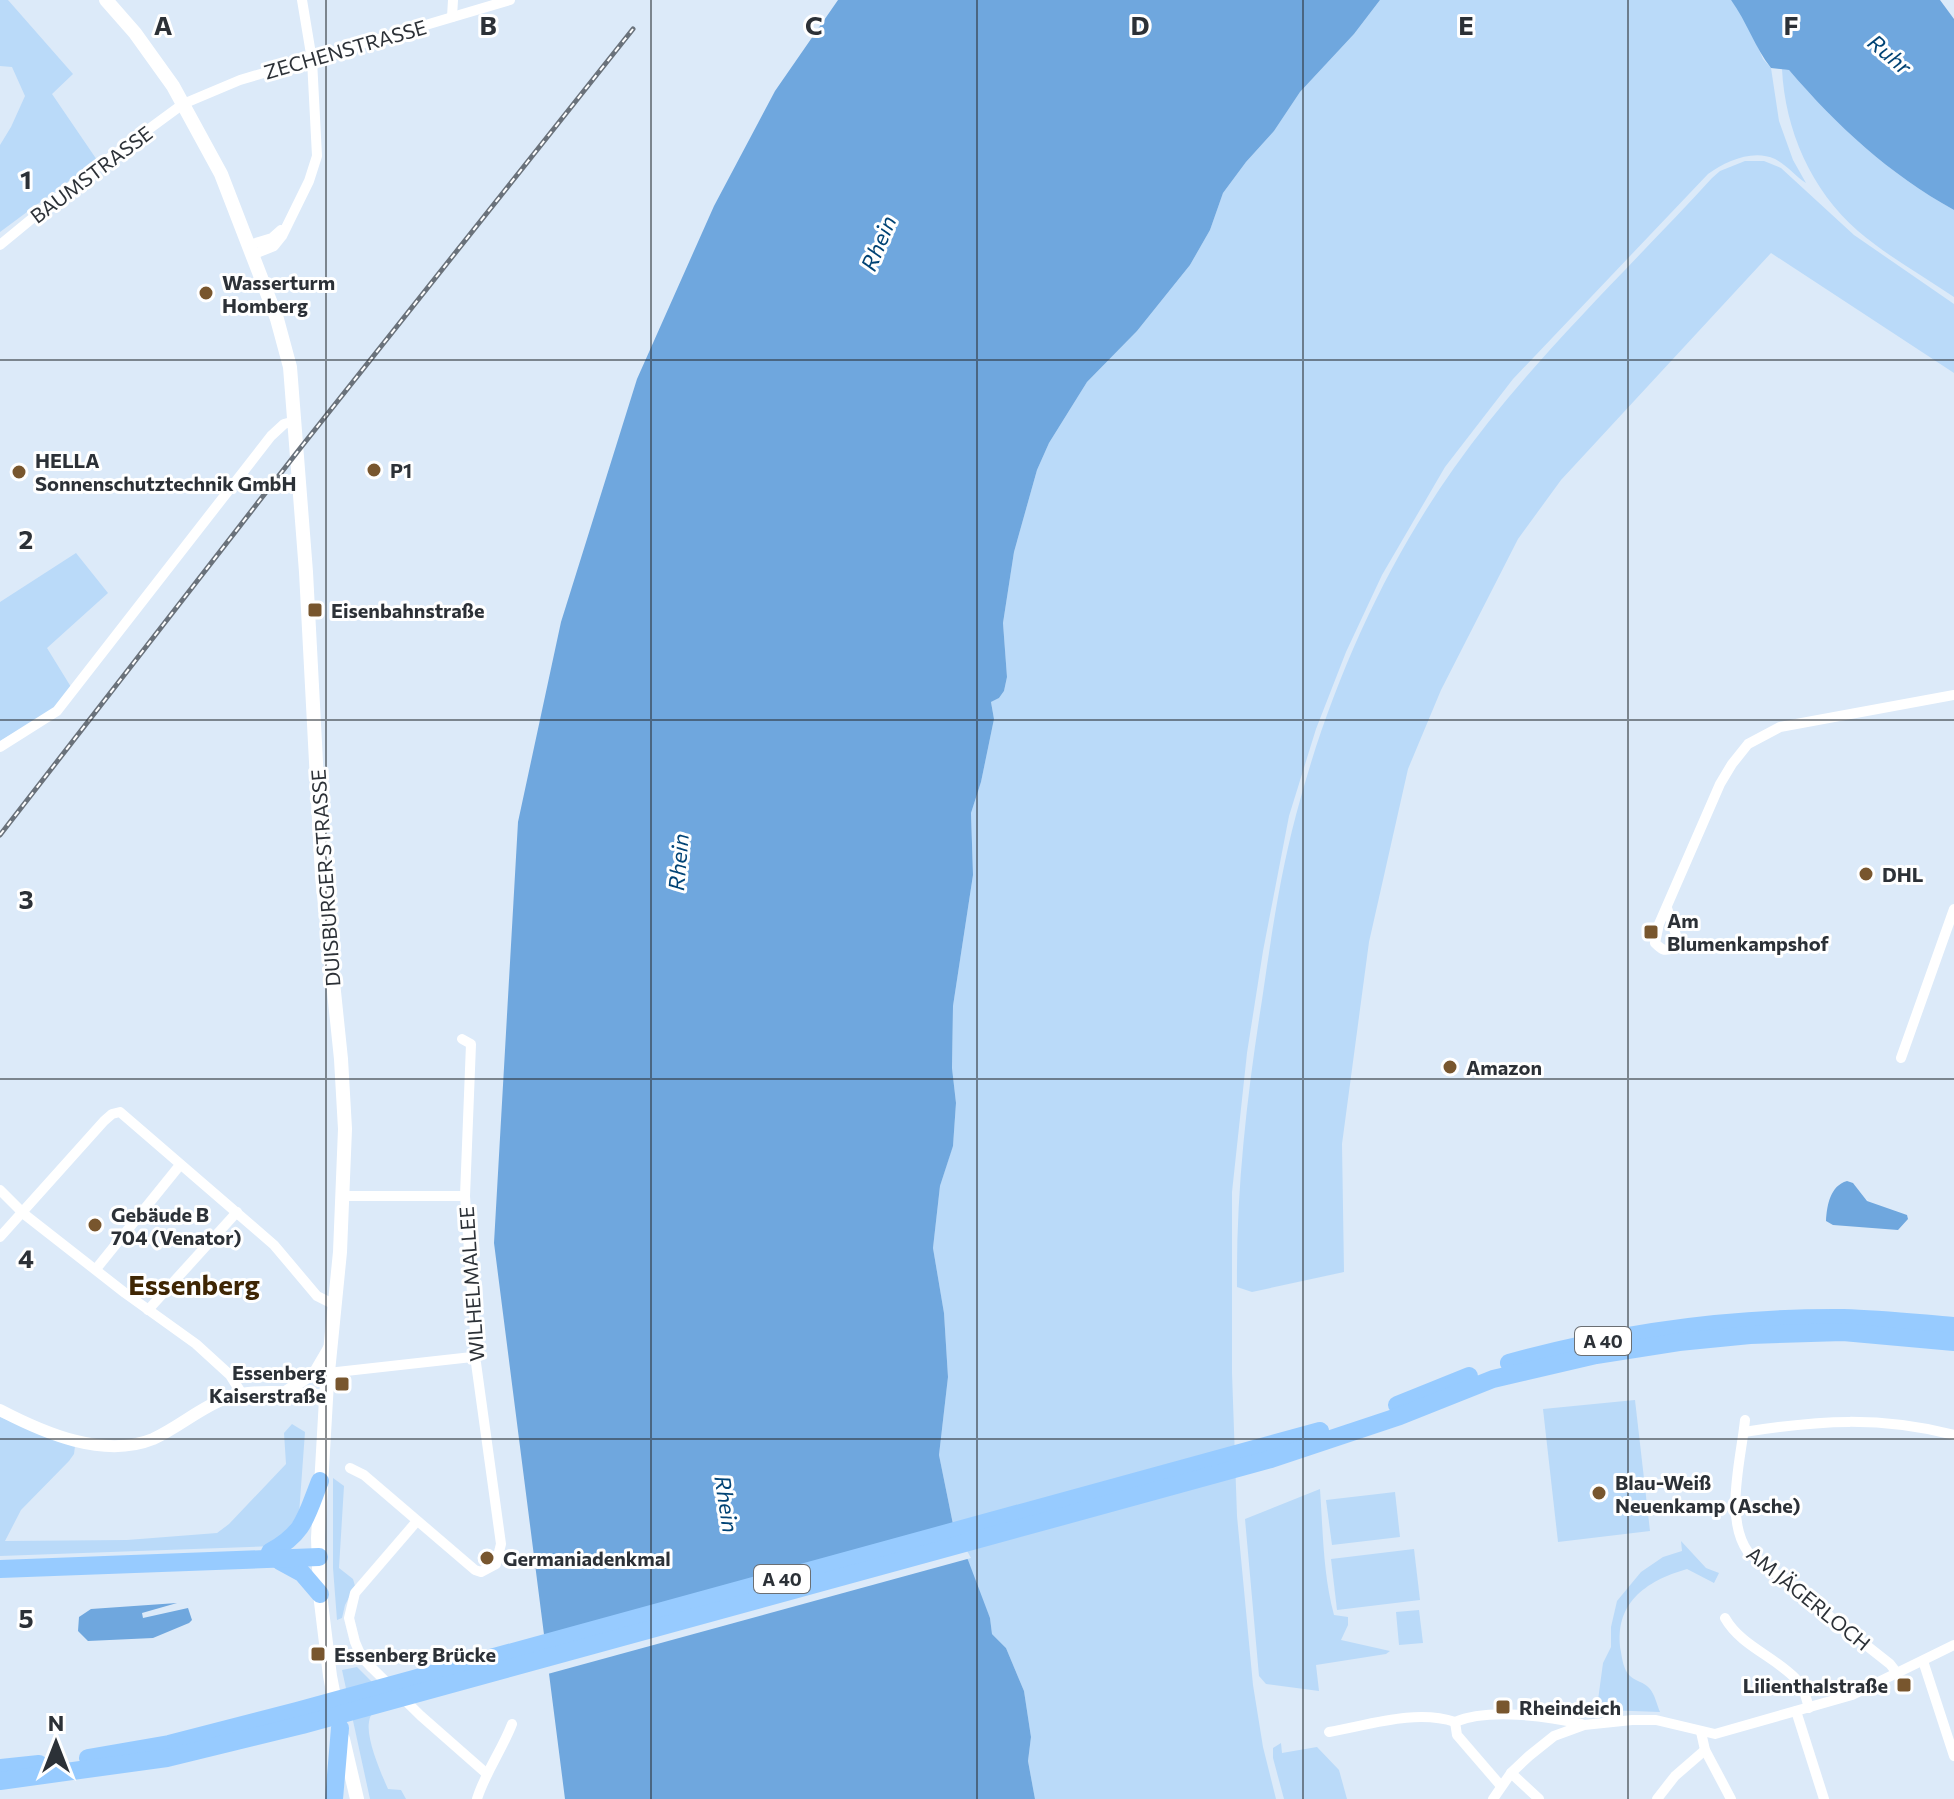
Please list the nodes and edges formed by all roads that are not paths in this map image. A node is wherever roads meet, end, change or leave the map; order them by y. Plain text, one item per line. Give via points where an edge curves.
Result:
1 (106, 0) edge
2 (302, 0) edge
3 (453, 0) edge
4 (510, 0) edge
5 (452, 17) junction
6 (312, 60) junction
7 (183, 104) junction
8 (285, 226) junction
9 (0, 245) edge
10 (274, 246) junction
11 (251, 250) junction
12 (259, 273) junction
13 (295, 421) junction
14 (1954, 695) edge
15 (0, 747) edge
16 (1667, 908) junction
17 (1954, 909) edge
18 (462, 1039) dead end
19 (1901, 1058) dead end
20 (180, 1165) junction
21 (0, 1190) edge
22 (344, 1196) junction
23 (465, 1196) junction
24 (22, 1211) junction
25 (237, 1212) junction
26 (0, 1237) edge
27 (96, 1269) junction
28 (335, 1305) junction
29 (148, 1310) junction
30 (1954, 1326) edge
31 (1954, 1342) edge
32 (330, 1345) junction
33 (472, 1357) junction
34 (328, 1373) junction
35 (282, 1393) junction
36 (246, 1394) junction
37 (326, 1396) junction
38 (0, 1410) edge
39 (1745, 1420) dead end
40 (1744, 1432) junction
41 (1954, 1435) edge
42 (1269, 1453) junction
43 (350, 1468) dead end
44 (320, 1481) junction
45 (417, 1521) junction
46 (319, 1553) junction
47 (272, 1556) junction
48 (0, 1569) edge
49 (320, 1594) junction
50 (1725, 1618) dead end
51 (1954, 1645) edge
52 (1923, 1661) junction
53 (1897, 1673) junction
54 (1809, 1708) junction
55 (1796, 1711) junction
56 (1538, 1717) junction
57 (299, 1718) junction
58 (1455, 1722) junction
59 (512, 1724) dead end
60 (1584, 1725) junction
61 (340, 1728) junction
62 (1329, 1732) dead end
63 (1701, 1732) junction
64 (1554, 1736) junction
65 (1705, 1750) junction
66 (1954, 1756) edge
67 (0, 1768) edge
68 (1511, 1773) junction
69 (487, 1774) junction
70 (0, 1780) edge
71 (1501, 1786) junction
72 (334, 1799) edge
73 (357, 1799) edge
74 (477, 1799) edge
75 (1493, 1799) edge
76 (1539, 1799) edge
77 (1657, 1799) edge
78 (1731, 1799) edge
79 (1824, 1799) edge

1 - 7 main road, DUISBURGER STRASSE
2 - 6 street
3 - 5 street
4 - 5 street, ZECHENSTRASSE
5 - 6 street, ZECHENSTRASSE
6 - 7 street, ZECHENSTRASSE via 240,80
6 - 8 street via 317,156
7 - 9 street, BAUMSTRASSE
7 - 11 main road, DUISBURGER STRASSE via 221,174
8 - 10 street
8 - 11 street
10 - 11 street
10 - 12 street
11 - 12 main road, DUISBURGER STRASSE
12 - 13 main road, DUISBURGER STRASSE via 285,344
13 - 15 street via 271,436 57,711
13 - 22 main road, DUISBURGER STRASSE via 322,876 341,1059
14 - 16 street via 1796,723 1757,738 1720,784
16 - 16 street via 1677,938 1673,948 1661,950 1655,933
17 - 19 street
18 - 23 street, WILHELMALLEE via 471,1044
20 - 24 street via 115,1112
20 - 25 street
20 - 27 street
21 - 24 street
22 - 23 street
22 - 28 main road, DUISBURGER STRASSE
23 - 33 street, WILHELMALLEE via 476,1347
24 - 26 street
24 - 27 street
25 - 28 street via 274,1245 317,1296
25 - 29 street
27 - 29 street
28 - 32 main road, DUISBURGER STRASSE
29 - 36 street via 196,1344
30 - 42 highway, A 40 via 1843,1318 1750,1322 1592,1343 1490,1369
31 - 42 highway, A 40 via 1843,1332 1750,1335 1596,1355 1493,1379 1400,1416
32 - 34 main road, DUISBURGER STRASSE
32 - 35 street via 315,1372
33 - 34 street
33 - 45 street, WILHELMALLEE via 501,1544 496,1564 475,1570
34 - 37 main road, DUISBURGER STRASSE
35 - 36 street
35 - 37 street
36 - 38 street via 216,1402 153,1438 121,1447 64,1437
37 - 44 main road, DUISBURGER STRASSE
39 - 40 street, AM JÄGERLOCH
40 - 41 street via 1858,1420
40 - 53 street, AM JÄGERLOCH via 1735,1515 1742,1543
42 - 57 highway, A 40
43 - 45 street
44 - 46 main road, DUISBURGER STRASSE
44 - 47 highway via 297,1533
45 - 69 street via 355,1593 349,1616 355,1642 372,1668
46 - 47 highway
46 - 49 main road, DUISBURGER STRASSE
47 - 48 highway
47 - 49 highway via 295,1567
49 - 61 main road, DUISBURGER STRASSE
50 - 54 street via 1733,1632 1796,1679
51 - 52 street
52 - 53 street
52 - 66 street
53 - 54 street
54 - 55 street
55 - 63 street via 1715,1734
55 - 79 street
56 - 58 street via 1468,1716
56 - 60 street
56 - 64 street
57 - 67 highway, A 40 via 89,1758
57 - 70 highway, A 40 via 219,1747
58 - 62 street via 1421,1717
58 - 71 street via 1457,1735
59 - 69 street
60 - 63 street via 1656,1720
60 - 64 street
61 - 72 highway
61 - 73 main road, DUISBURGER STRASSE
63 - 65 street
64 - 68 street
65 - 77 street
65 - 78 street
68 - 71 street
68 - 76 street
69 - 74 street
71 - 75 street

